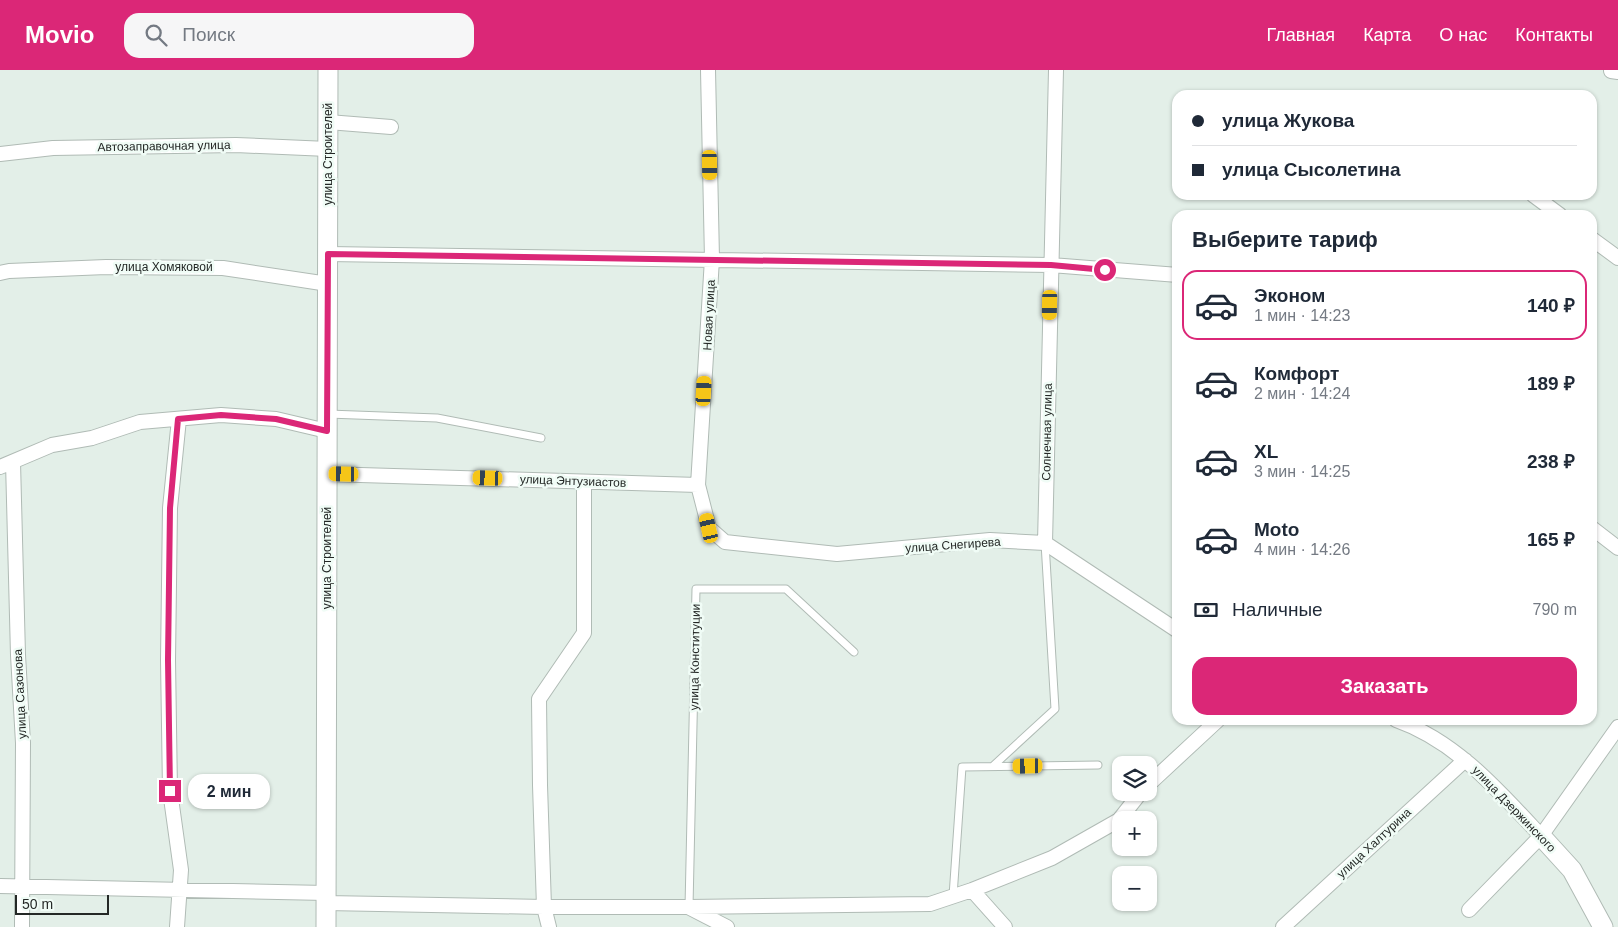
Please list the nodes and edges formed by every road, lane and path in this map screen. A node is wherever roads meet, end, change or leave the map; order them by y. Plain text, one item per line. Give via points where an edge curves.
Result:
1 (328, 70) edge
2 (708, 70) edge
3 (1056, 70) edge
4 (328, 122) junction
5 (390, 127) dead end
6 (328, 149) junction
7 (0, 154) edge
8 (1540, 200) edge
9 (1553, 210) edge
10 (1597, 243) edge
11 (328, 254) junction
12 (1618, 258) edge
13 (712, 259) junction
14 (1051, 265) junction
15 (0, 273) edge
16 (1172, 275) edge
17 (328, 284) junction
18 (178, 419) junction
19 (327, 422) junction
20 (541, 438) dead end
21 (14, 462) junction
22 (0, 467) edge
23 (327, 474) junction
24 (584, 482) junction
25 (698, 485) junction
26 (709, 528) joint
27 (1597, 531) edge
28 (1616, 541) edge
29 (1045, 543) junction
30 (1172, 627) edge
31 (854, 652) dead end
32 (1213, 725) edge
33 (1410, 725) edge
34 (1618, 727) edge
35 (1465, 760) junction
36 (1098, 765) dead end
37 (993, 766) junction
38 (1157, 777) edge
39 (1134, 801) edge
40 (1541, 836) junction
41 (0, 886) edge
42 (22, 887) junction
43 (180, 889) junction
44 (972, 890) junction
45 (953, 896) junction
46 (326, 898) junction
47 (544, 907) junction
48 (689, 907) junction
49 (1469, 910) dead end
50 (22, 927) edge
51 (177, 927) edge
52 (326, 927) edge
53 (549, 927) edge
54 (727, 927) edge
55 (1005, 927) edge
56 (1283, 927) edge
57 (1603, 927) edge

1 - 4 main road, улица Строителей
2 - 13 street, Новая улица
3 - 14 street, Солнечная улица
4 - 5 street
4 - 6 main road, улица Строителей
6 - 7 street, Автозаправочная улица via 226,145 52,148
6 - 11 main road, улица Строителей
8 - 9 street
10 - 12 street
11 - 13 street
11 - 17 main road, улица Строителей
13 - 14 street
13 - 25 street, Новая улица
14 - 16 street
14 - 29 street, Солнечная улица
15 - 17 street, улица Хомяковой via 106,267 223,268
17 - 19 main road, улица Строителей
18 - 19 street via 221,415
18 - 21 street via 140,422 92,438 52,445
18 - 43 street via 170,508 168,660 170,791 181,870
19 - 20 lane via 437,418
19 - 23 main road, улица Строителей
21 - 22 street
21 - 42 street, улица Сазонова via 23,743
23 - 24 street, улица Энтузиастов
23 - 46 main road, улица Строителей
24 - 25 street, улица Энтузиастов
24 - 47 street via 584,633 539,698
25 - 26 street, Новая улица
26 - 29 street, улица Снегирева via 725,542 837,554 990,540
27 - 28 street
29 - 30 street
29 - 37 lane, Солнечная улица via 1055,709
31 - 48 lane, улица Конституции via 786,589 696,589
32 - 38 street
33 - 35 street, улица Дзержинского via 1454,750
34 - 40 street
35 - 40 street, улица Дзержинского
35 - 56 street, улица Халтурина
36 - 37 lane
37 - 45 lane via 962,767
39 - 44 street via 1118,820 1052,858
40 - 49 street
40 - 57 main road, улица Дзержинского via 1572,870
41 - 42 street
42 - 43 street
42 - 50 street, улица Сазонова
43 - 46 street
43 - 51 street
44 - 45 street
44 - 55 street
45 - 48 street via 930,904
46 - 47 street
46 - 52 main road, улица Строителей
47 - 48 street
47 - 53 street
48 - 54 street

